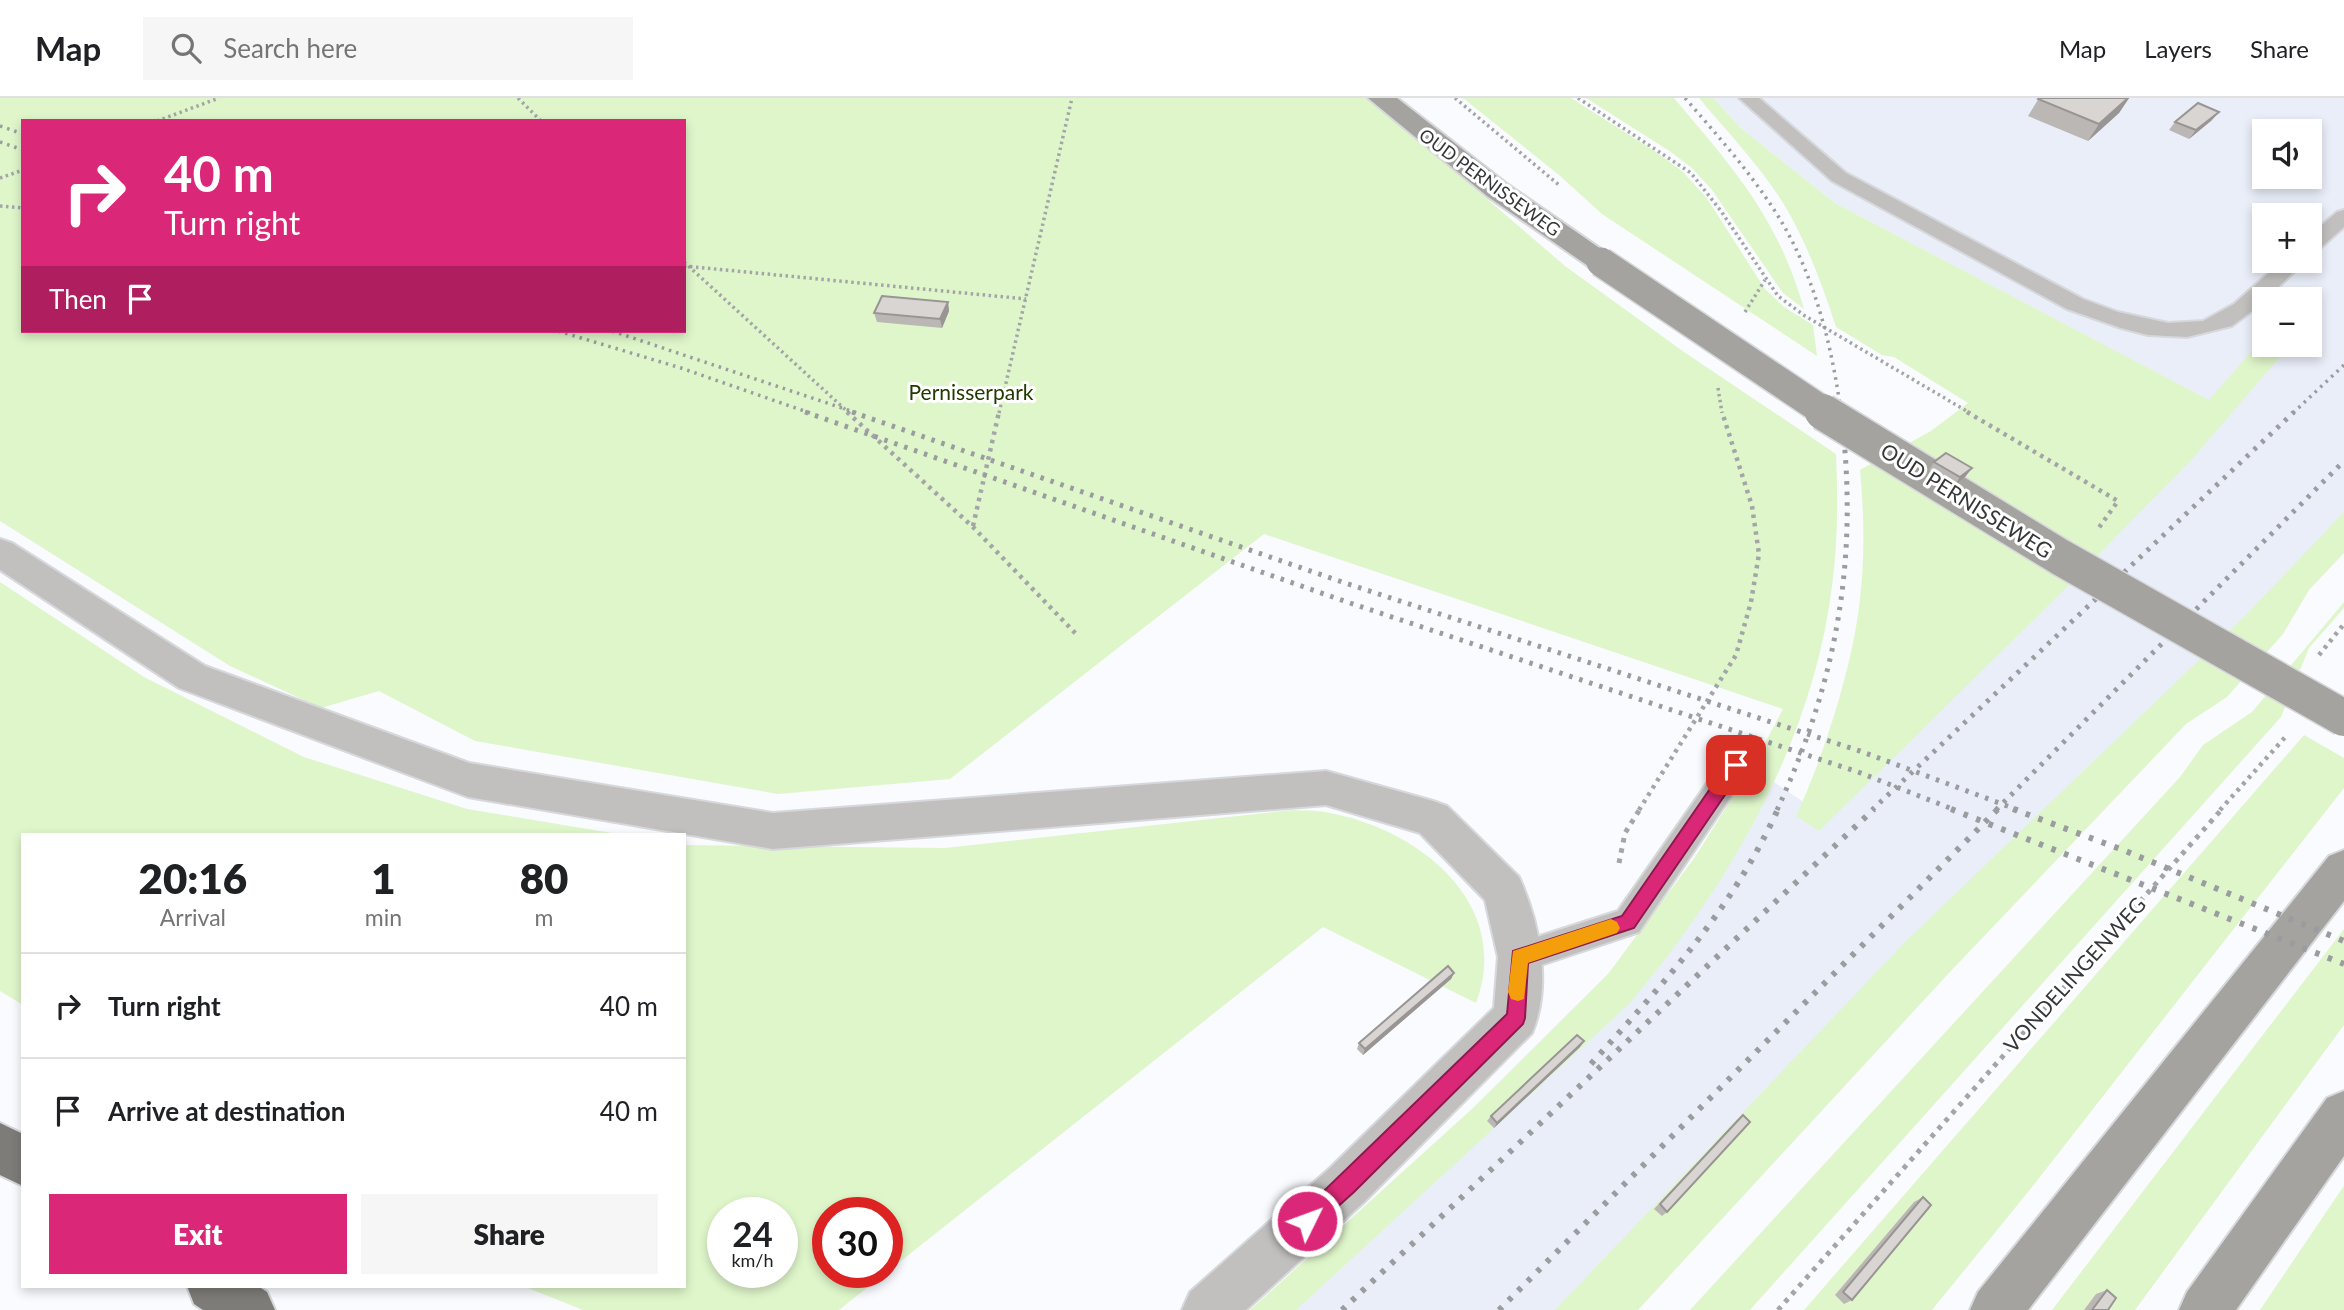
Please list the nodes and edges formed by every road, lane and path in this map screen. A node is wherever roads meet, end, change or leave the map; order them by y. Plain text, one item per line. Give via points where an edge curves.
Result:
1 (219, 98) edge
2 (517, 98) edge
3 (1072, 98) edge
4 (1381, 98) edge
5 (1408, 98) edge
6 (1455, 98) edge
7 (1578, 98) edge
8 (1748, 98) edge
9 (162, 119) edge
10 (539, 119) edge
11 (21, 171) edge
12 (0, 178) edge
13 (1559, 186) dead end
14 (0, 206) edge
15 (21, 208) edge
16 (2344, 216) edge
17 (2322, 235) edge
18 (1601, 262) junction
19 (686, 265) edge
20 (2281, 273) edge
21 (1765, 280) junction
22 (1026, 299) junction
23 (1739, 321) dead end
24 (1717, 379) dead end
25 (973, 527) junction
26 (2091, 538) dead end
27 (0, 552) edge
28 (2344, 624) edge
29 (1077, 635) dead end
30 (2316, 663) dead end
31 (2344, 718) edge
32 (2296, 726) dead end
33 (1736, 765) dead end
34 (2344, 869) edge
35 (1605, 929) junction
36 (1520, 957) junction
37 (2344, 1115) edge
38 (0, 1147) edge
39 (21, 1162) edge
40 (215, 1288) edge
41 (249, 1310) edge
42 (1208, 1310) edge
43 (1778, 1310) edge
44 (1996, 1310) edge
45 (2205, 1310) edge

1 - 9 path
2 - 10 path
3 - 22 path
4 - 18 street, OUD PERNISSEWEG via 1497,190
5 - 18 street, OUD PERNISSEWEG
6 - 13 path, OUD PERNISSEWEG
7 - 21 path via 1691,173
8 - 20 lane via 1839,177 2076,304 2117,320 2163,329 2214,325 2233,316
11 - 12 path
14 - 15 path
16 - 17 lane
18 - 31 street, OUD PERNISSEWEG, bridge via 1742,359 1925,475 2192,634
19 - 22 path
19 - 25 path
21 - 23 path
21 - 26 path via 1805,316 2118,501
22 - 25 path
24 - 35 path via 1722,412 1752,506 1759,554 1751,602 1736,655 1625,833
25 - 29 path
27 - 36 street via 192,677 468,780 773,831 1326,788 1433,819 1504,891
28 - 30 path via 2320,650
32 - 43 path, VONDELINGENWEG
33 - 35 lane via 1628,922
34 - 44 street
35 - 36 lane
36 - 42 street via 1516,1018 1347,1185
37 - 45 street
38 - 39 highway
40 - 41 highway

